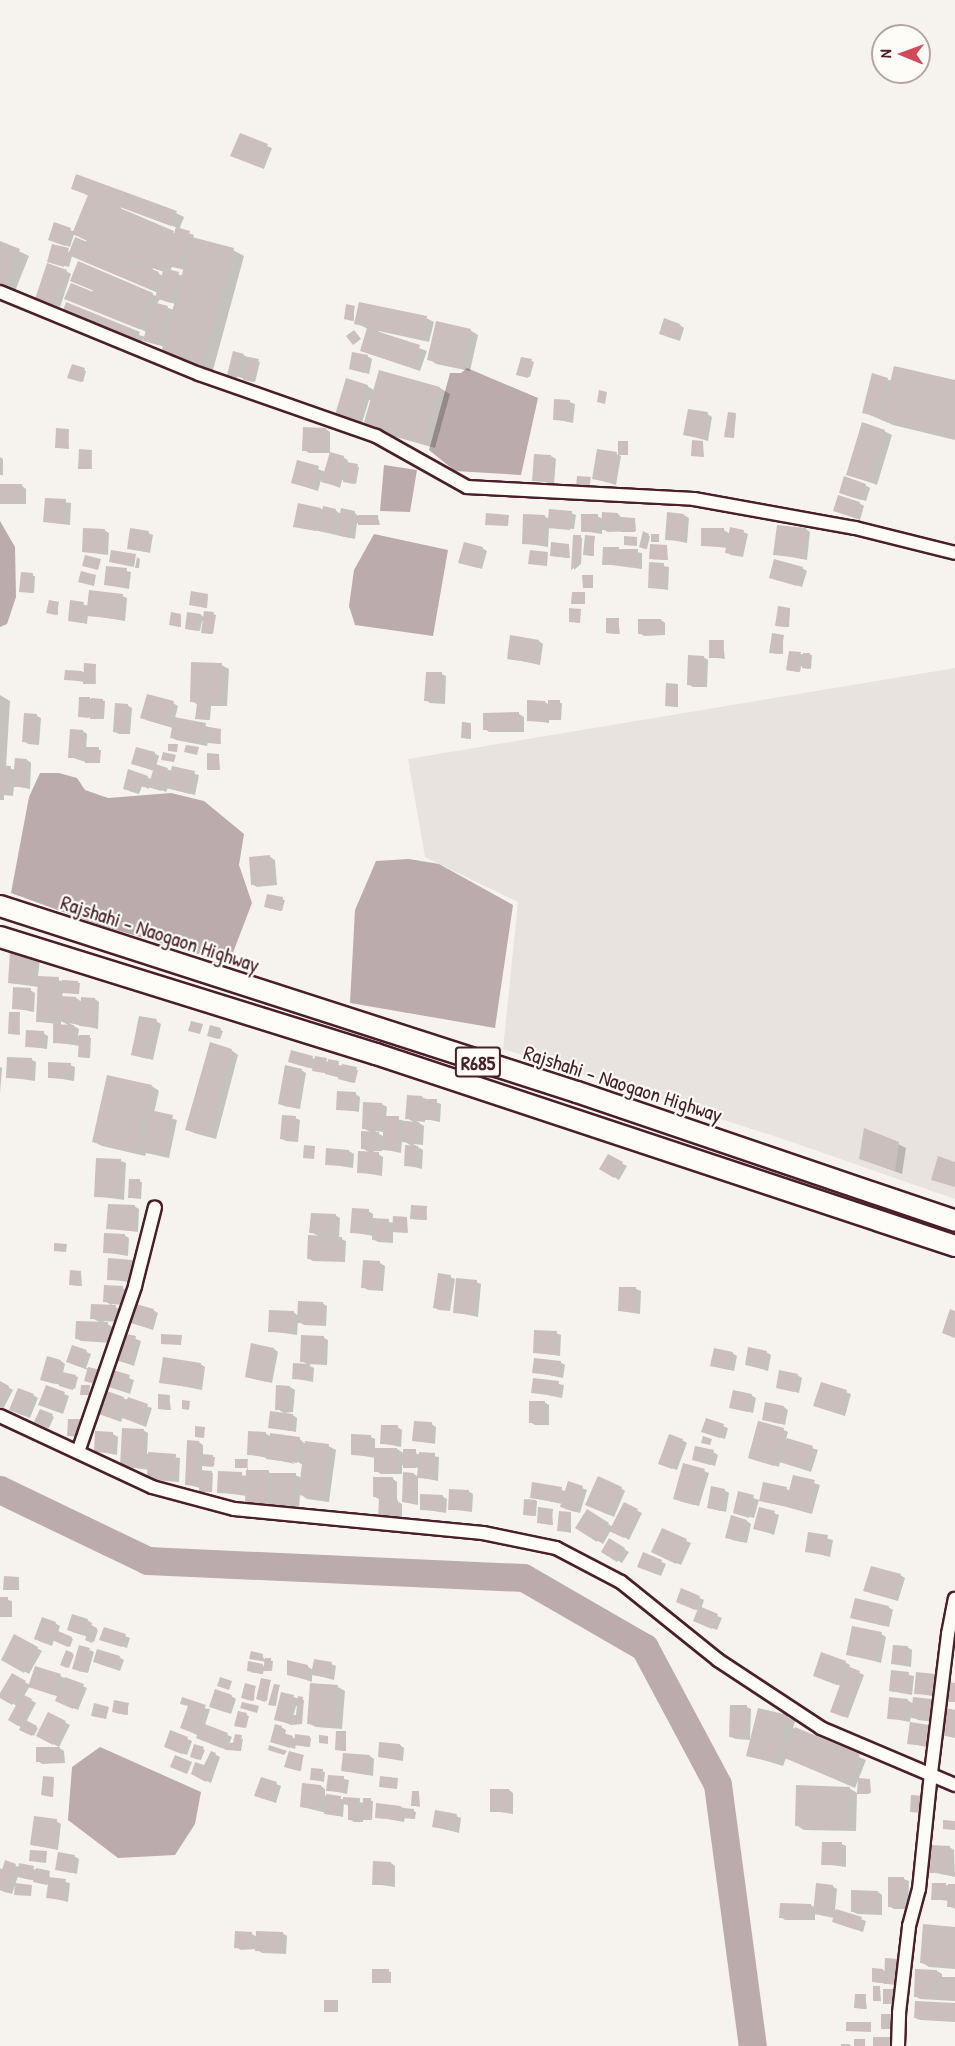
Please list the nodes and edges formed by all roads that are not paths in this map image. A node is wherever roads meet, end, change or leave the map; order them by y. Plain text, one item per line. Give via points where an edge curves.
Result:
1 (0, 292) edge
2 (955, 554) edge
3 (0, 906) edge
4 (0, 937) edge
5 (155, 1208) dead end
6 (955, 1221) edge
7 (955, 1246) edge
8 (0, 1416) edge
9 (78, 1452) junction
10 (955, 1599) edge
11 (931, 1773) junction
12 (955, 1785) edge
13 (898, 2046) edge

1 - 2 street via 199,374 376,436 467,486 694,499 855,528
3 - 6 main road, Rajshahi - Naogaon Highway / R685 via 577,1092
4 - 7 main road, R685 via 387,1058
5 - 9 street via 135,1286
8 - 9 street
9 - 11 street via 152,1487 234,1509 483,1533 556,1548 621,1582 718,1660 821,1728
10 - 11 street
11 - 12 street
11 - 13 street via 919,1889 909,1926

